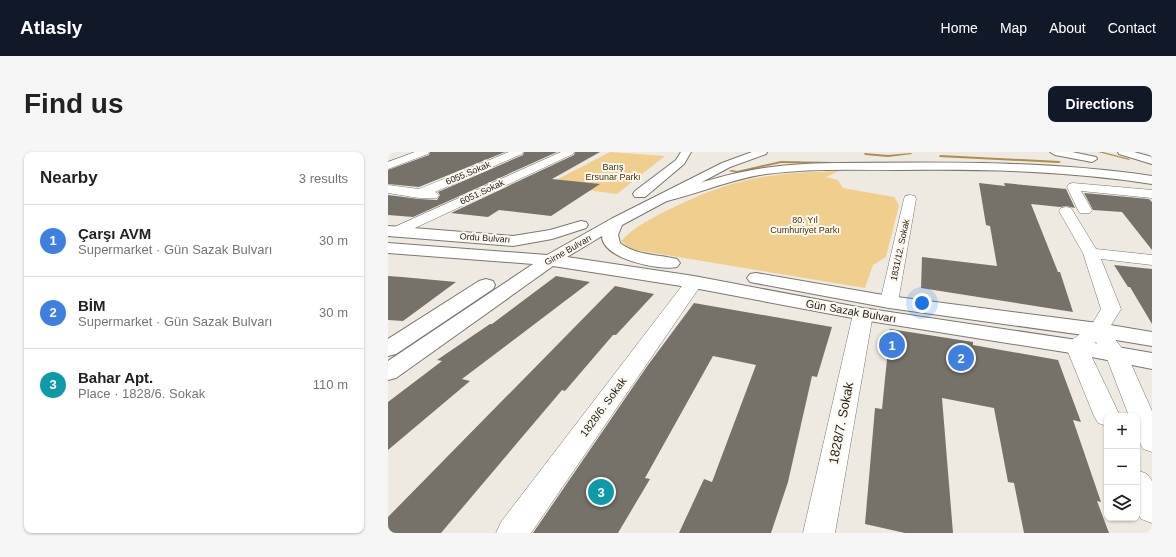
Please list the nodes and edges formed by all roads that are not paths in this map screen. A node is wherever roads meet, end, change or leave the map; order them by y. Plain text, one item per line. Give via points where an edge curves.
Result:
1 (424, 152) edge
2 (518, 152) edge
3 (569, 152) edge
4 (686, 152) edge
5 (739, 152) edge
6 (762, 152) edge
7 (1123, 152) edge
8 (1051, 153) edge
9 (388, 154) edge
10 (929, 155) dead end
11 (843, 156) dead end
12 (410, 158) junction
13 (1100, 160) dead end
14 (1152, 161) edge
15 (1115, 163) dead end
16 (388, 166) edge
17 (1152, 170) edge
18 (1120, 175) junction
19 (1152, 175) edge
20 (1152, 180) edge
21 (1152, 185) edge
22 (388, 189) edge
23 (419, 194) junction
24 (1152, 194) edge
25 (667, 197) junction
26 (470, 198) junction
27 (910, 199) dead end
28 (1085, 210) dead end
29 (1066, 211) dead end
30 (587, 222) joint
31 (616, 222) junction
32 (391, 232) edge
33 (388, 248) edge
34 (1091, 253) junction
35 (483, 255) junction
36 (527, 258) junction
37 (550, 260) junction
38 (1152, 260) edge
39 (492, 282) junction
40 (694, 282) junction
41 (889, 302) junction
42 (863, 314) junction
43 (1098, 330) junction
44 (1152, 339) edge
45 (1077, 347) junction
46 (388, 349) edge
47 (1116, 355) junction
48 (1152, 361) edge
49 (388, 372) edge
50 (1106, 413) edge
51 (1152, 441) edge
52 (1138, 485) edge
53 (1152, 509) edge
54 (512, 533) edge
55 (819, 533) edge

1 - 12 street
2 - 23 street, 6055.Sokak
3 - 26 street, 6051.Sokak
4 - 5 main road via 680,162 634,197
6 - 25 main road, Girne Bulvarı via 726,165
7 - 14 main road
8 - 13 main road
8 - 19 main road
9 - 12 street
10 - 11 main road via 881,161
12 - 16 street
15 - 17 main road
18 - 20 main road
18 - 21 street
18 - 25 main road via 1019,166 806,168 766,171 727,178
22 - 23 street
23 - 26 street
24 - 28 street via 1073,186
25 - 31 main road, Girne Bulvarı
26 - 32 street, 6051.Sokak
27 - 41 street, 1831/12. Sokak
29 - 34 street
30 - 32 main road, Ordu Bulvarı via 552,234 513,241
30 - 36 main road, Girne Bulvarı
31 - 37 main road, Girne Bulvarı
31 - 41 main road, Gün Sazak Bulvarı via 610,240 615,247 639,258
33 - 35 main road, Ordu Bulvarı
34 - 38 street
34 - 43 street via 1111,309
35 - 36 main road, Ordu Bulvarı
35 - 39 main road via 492,267
36 - 37 main road, Ordu Bulvarı
36 - 39 main road, Girne Bulvarı
37 - 40 main road, Gün Sazak Bulvarı
37 - 49 main road, Girne Bulvarı
39 - 46 main road, Girne Bulvarı
40 - 42 main road, Gün Sazak Bulvarı
40 - 54 street, 1828/6. Sokak
41 - 43 main road, Gün Sazak Bulvarı
42 - 45 main road, Gün Sazak Bulvarı
42 - 55 street, 1828/7. Sokak
43 - 44 main road, Gün Sazak Bulvarı
43 - 45 street
43 - 47 street
45 - 47 main road, Gün Sazak Bulvarı
45 - 50 street
47 - 48 main road, Gün Sazak Bulvarı
47 - 51 street
52 - 53 street

